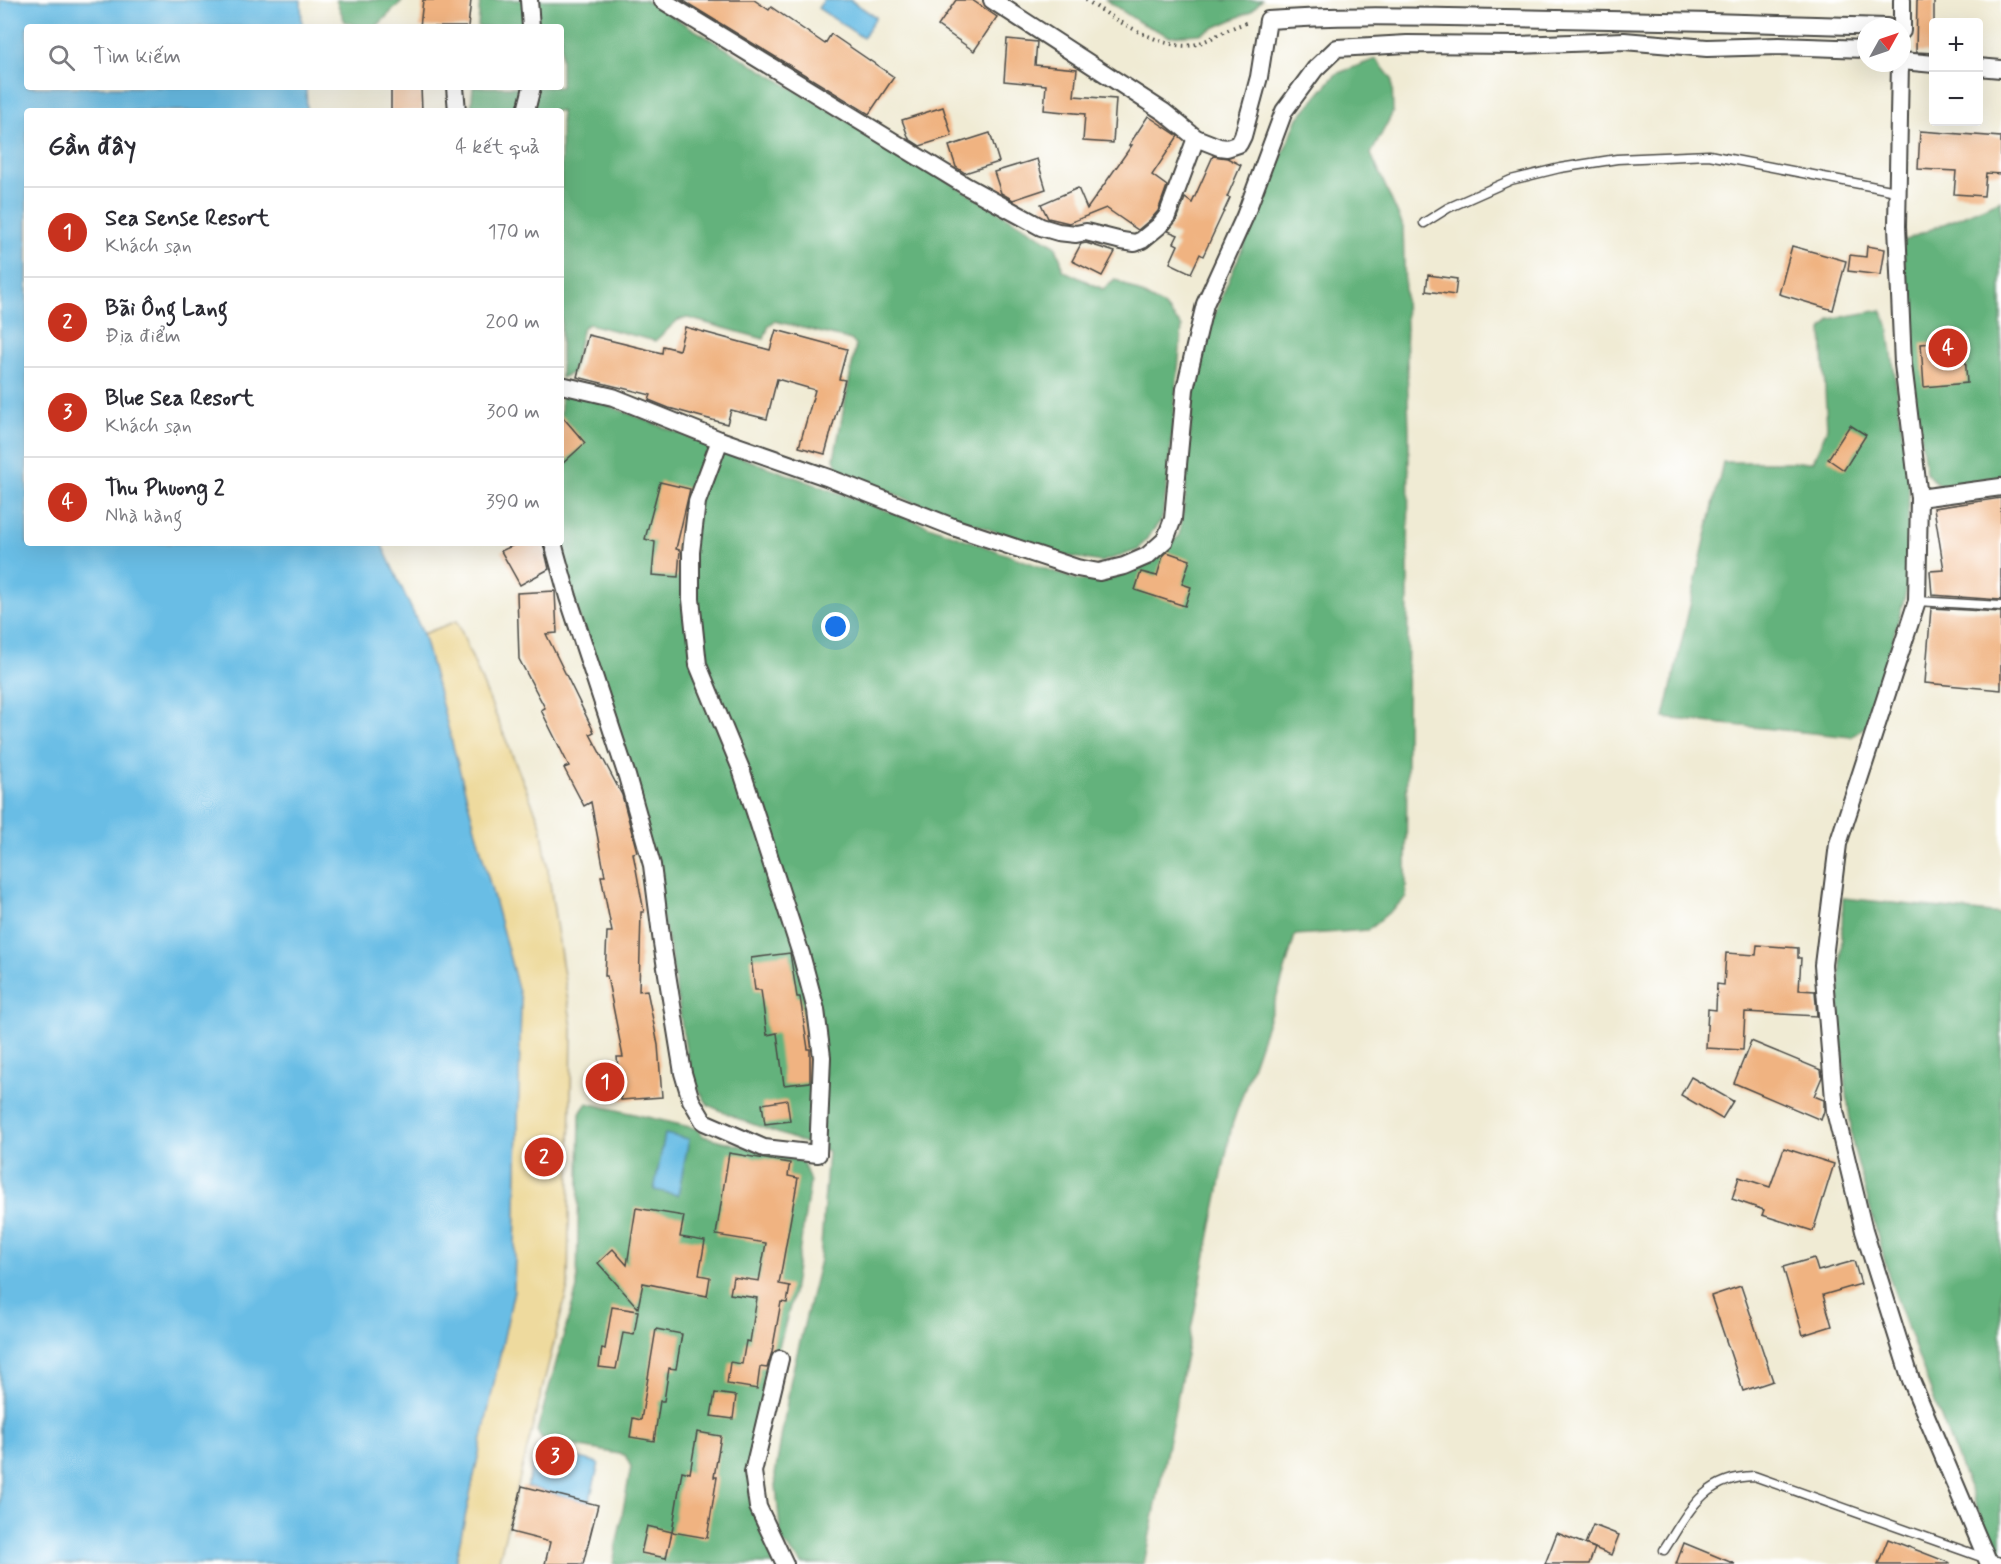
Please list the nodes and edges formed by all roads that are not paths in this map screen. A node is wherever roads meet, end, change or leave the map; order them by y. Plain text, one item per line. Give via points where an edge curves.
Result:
1 (530, 0) edge
2 (662, 0) edge
3 (992, 0) edge
4 (1902, 0) edge
5 (1902, 18) edge
6 (531, 24) edge
7 (1857, 26) edge
8 (1857, 49) edge
9 (1911, 63) edge
10 (1929, 64) edge
11 (1983, 67) edge
12 (2001, 69) edge
13 (1901, 72) edge
14 (455, 90) edge
15 (531, 90) edge
16 (457, 108) edge
17 (527, 108) edge
18 (1196, 138) junction
19 (1896, 191) junction
20 (1424, 223) dead end
21 (564, 386) edge
22 (720, 440) junction
23 (2001, 487) edge
24 (1919, 498) junction
25 (554, 546) edge
26 (1917, 601) junction
27 (2001, 606) edge
28 (780, 1359) dead end
29 (1664, 1550) dead end
30 (1992, 1562) edge
31 (785, 1564) edge

1 - 6 street
2 - 18 street via 966,186 1041,227 1058,232 1086,232 1135,243 1142,240 1167,216
3 - 18 street via 1164,112
4 - 5 street
7 - 18 street via 1408,16 1269,20 1260,77 1239,144 1219,147
8 - 22 street via 1707,48 1624,41 1337,48 1315,69 1284,111 1245,216 1205,304 1185,388 1173,519 1165,540 1147,556 1124,566 1099,572 1077,568 953,527
9 - 10 street
11 - 12 street
13 - 19 street
14 - 16 street
15 - 17 street
19 - 20 lane via 1709,154 1617,159 1511,180
19 - 24 street via 1903,364
21 - 22 street via 614,397
22 - 25 street via 697,502 691,552 698,665 741,769 816,1010 822,1057 819,1154 764,1148 704,1122 691,1100 683,1073 652,865
23 - 24 street
24 - 26 street
26 - 27 lane
26 - 30 street via 1838,844 1823,965 1835,1111 1864,1231 1911,1380
28 - 31 street via 753,1472 758,1507
29 - 30 lane via 1701,1496 1723,1482 1754,1476

